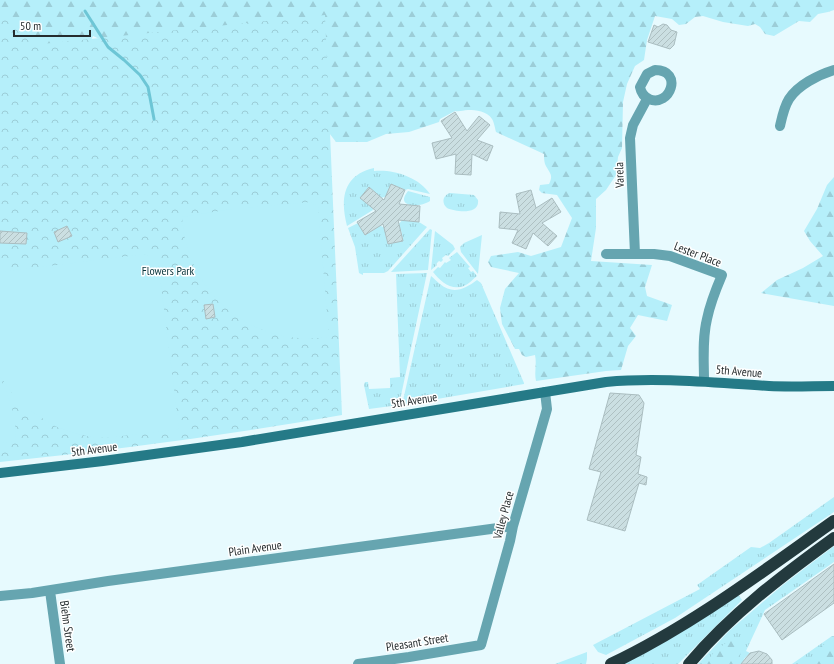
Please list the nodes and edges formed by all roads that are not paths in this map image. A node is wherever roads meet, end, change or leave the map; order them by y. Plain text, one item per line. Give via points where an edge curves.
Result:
1 (834, 70) edge
2 (647, 99) dead end
3 (780, 126) dead end
4 (606, 254) dead end
5 (635, 254) junction
6 (704, 381) junction
7 (834, 386) edge
8 (545, 392) junction
9 (0, 473) edge
10 (834, 521) edge
11 (513, 526) junction
12 (834, 538) edge
13 (50, 591) junction
14 (0, 596) edge
15 (481, 645) joint
16 (60, 664) edge
17 (358, 664) edge
18 (611, 664) edge
19 (689, 664) edge

1 - 3 street via 823,73 789,98
2 - 5 street, Varela via 633,125 630,138
4 - 5 street, Lester Place
5 - 6 street, Lester Place via 674,257 722,275 707,320
6 - 7 street, 5th Avenue via 782,387
6 - 8 street, 5th Avenue via 622,381
8 - 9 street, 5th Avenue via 242,442
8 - 11 street, Valley Place via 547,408
10 - 18 highway via 695,618
11 - 13 street, Plain Avenue
11 - 15 street, Valley Place
12 - 19 highway via 746,608 710,640
13 - 14 street, Plain Avenue
13 - 16 street, Biehn Street
15 - 17 street, Pleasant Street

